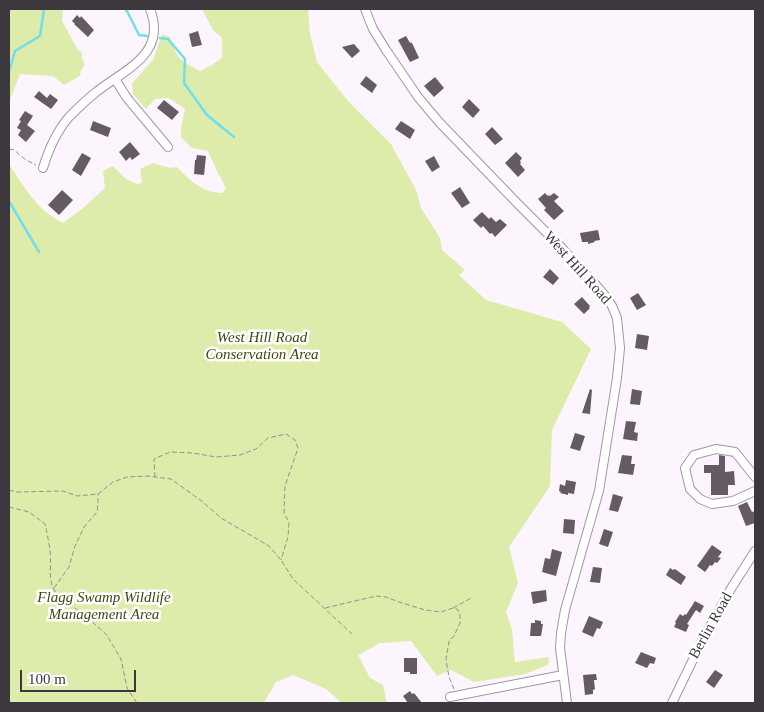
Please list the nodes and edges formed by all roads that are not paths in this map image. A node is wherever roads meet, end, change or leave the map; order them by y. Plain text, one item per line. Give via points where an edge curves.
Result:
1 (150, 9) edge
2 (365, 9) edge
3 (115, 79) junction
4 (168, 147) dead end
5 (43, 168) road end
6 (755, 477) edge
7 (755, 491) edge
8 (755, 551) edge
9 (563, 675) junction
10 (453, 697) road end
11 (567, 703) edge
12 (672, 703) edge

1 - 3 street via 154,22 152,44 137,63
2 - 9 street, West Hill Road via 377,36 418,97 560,246 607,298 618,318 617,378 599,491 561,634
3 - 4 street
3 - 5 street via 68,118 48,150
6 - 7 street via 735,452 716,450 694,455 685,468 690,489 700,499 712,504 733,501
8 - 12 street, Berlin Road via 704,636
9 - 10 street
9 - 11 street, West Hill Road

